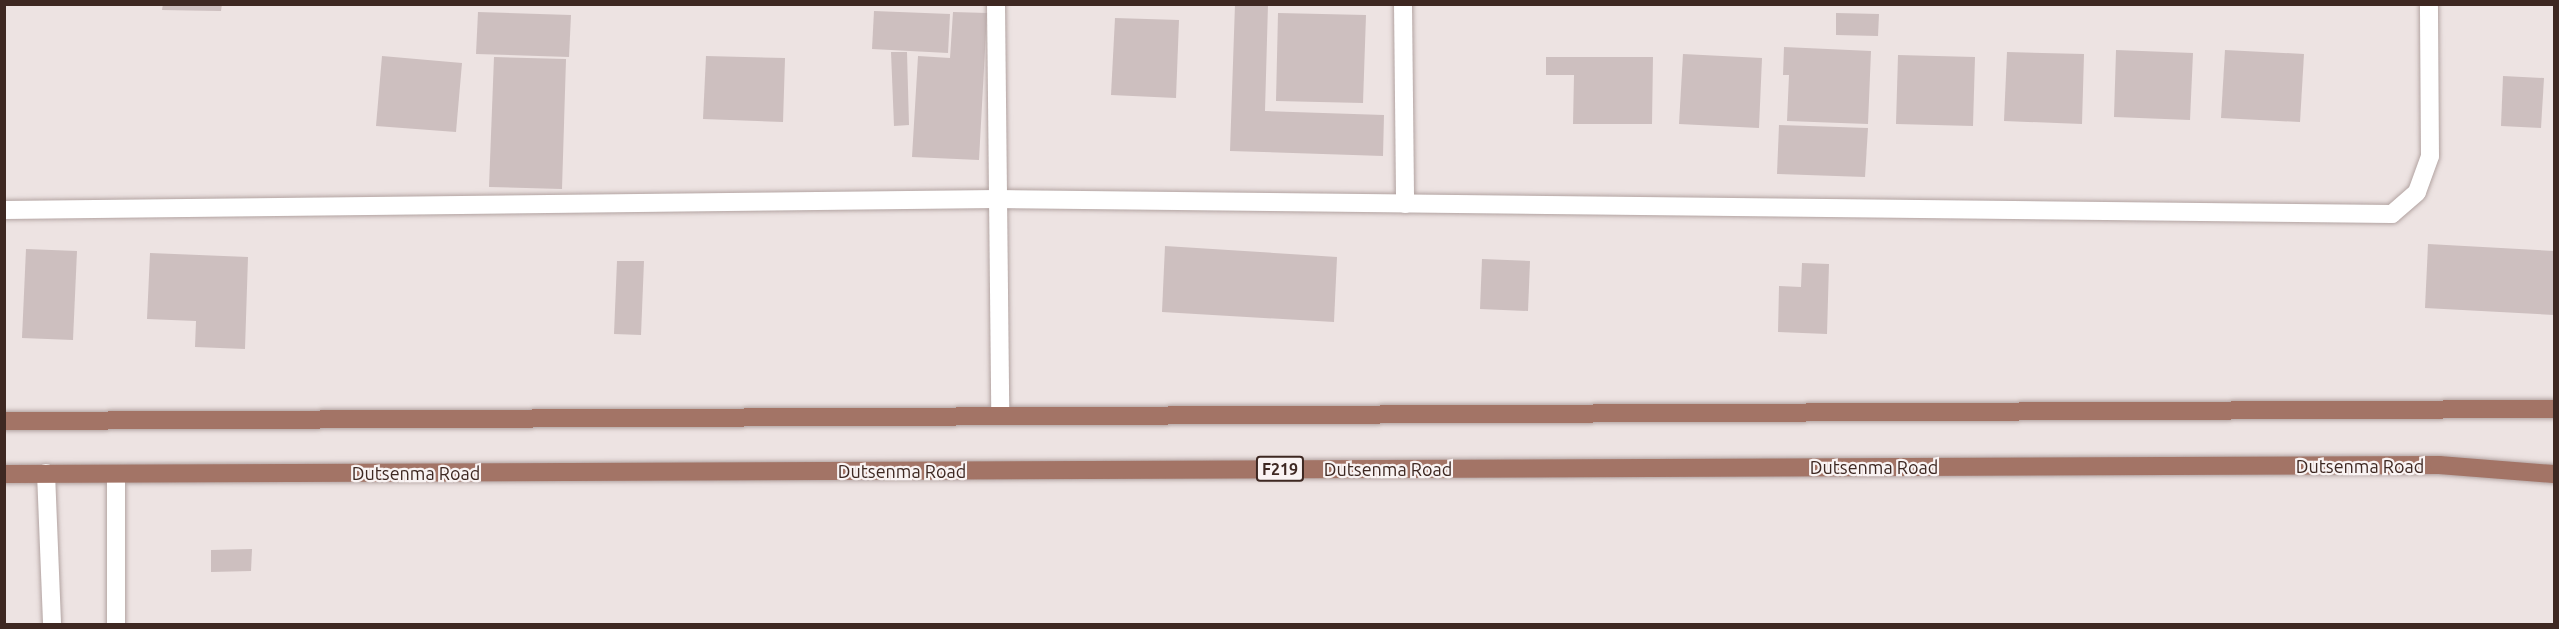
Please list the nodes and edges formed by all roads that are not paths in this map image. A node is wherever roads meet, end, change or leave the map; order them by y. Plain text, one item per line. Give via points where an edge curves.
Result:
1 (996, 4) edge
2 (1403, 4) edge
3 (2428, 4) edge
4 (997, 200) junction
5 (1406, 204) junction
6 (4, 210) edge
7 (2554, 409) edge
8 (1000, 416) junction
9 (4, 421) edge
10 (4, 474) edge
11 (46, 474) junction
12 (116, 474) junction
13 (2554, 474) edge
14 (52, 624) edge
15 (116, 624) edge

1 - 4 street
2 - 5 street
3 - 5 street via 2430,156 2417,192 2392,214
4 - 5 street
4 - 6 street
4 - 8 street
7 - 8 main road
8 - 9 main road
10 - 11 main road, Dutsenma Road / F219
11 - 12 main road, Dutsenma Road / F219
11 - 14 street
12 - 13 main road, Dutsenma Road / F219 via 2439,465
12 - 15 street

